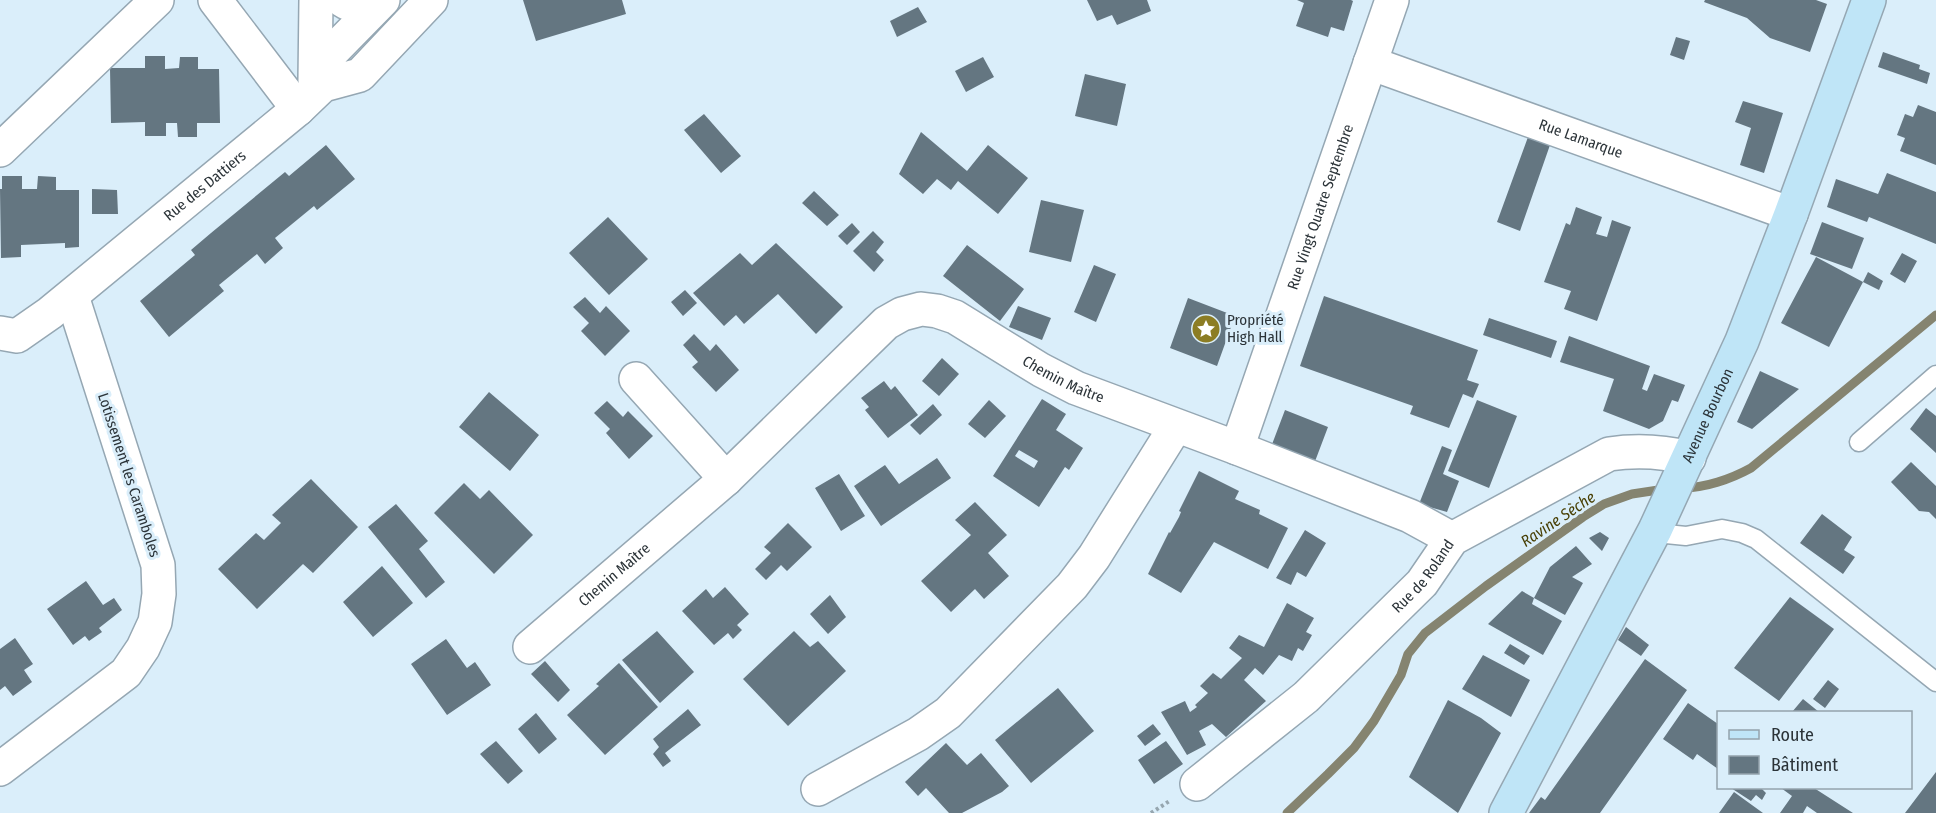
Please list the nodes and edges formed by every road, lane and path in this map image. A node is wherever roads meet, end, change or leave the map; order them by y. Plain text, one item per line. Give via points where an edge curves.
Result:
1 (157, 0) edge
2 (215, 0) edge
3 (316, 0) edge
4 (342, 0) edge
5 (431, 0) edge
6 (1392, 0) edge
7 (1869, 0) edge
8 (381, 2) edge
9 (1370, 63) junction
10 (312, 95) junction
11 (0, 150) edge
12 (1791, 214) junction
13 (72, 296) junction
14 (0, 333) edge
15 (1936, 375) edge
16 (636, 379) dead end
17 (1176, 426) junction
18 (1859, 442) dead end
19 (1237, 448) junction
20 (1686, 464) junction
21 (726, 479) junction
22 (1658, 522) junction
23 (1452, 539) junction
24 (530, 647) dead end
25 (1936, 682) edge
26 (0, 769) edge
27 (1197, 784) dead end
28 (818, 789) dead end
29 (1506, 813) edge

1 - 11 street
2 - 10 street
3 - 10 street
4 - 8 street
5 - 10 street via 360,75
6 - 9 street, Rue Vingt Quatre Septembre
7 - 12 street, Avenue Bourbon
8 - 10 street via 331,53
9 - 12 street, Rue Lamarque
9 - 19 street, Rue Vingt Quatre Septembre
10 - 13 street, Rue des Dattiers
12 - 20 street, Avenue Bourbon via 1742,341
13 - 14 street, Rue des Dattiers via 17,336
13 - 26 street, Lotissement les Caramboles via 158,566 155,622 126,673
15 - 18 lane
16 - 21 street
17 - 19 street, Chemin Maître
17 - 21 street, Chemin Maître via 1076,388 955,317 921,309 886,323
17 - 28 street via 1072,586 948,713
19 - 23 street, Chemin Maître via 1410,516
20 - 22 street, Avenue Bourbon
20 - 23 street, Rue de Roland via 1663,451 1609,454
21 - 24 street, Chemin Maître
22 - 25 lane via 1666,534 1686,536 1722,529 1756,540
22 - 29 street, Avenue Bourbon
23 - 27 street, Rue de Roland via 1422,583 1306,697

